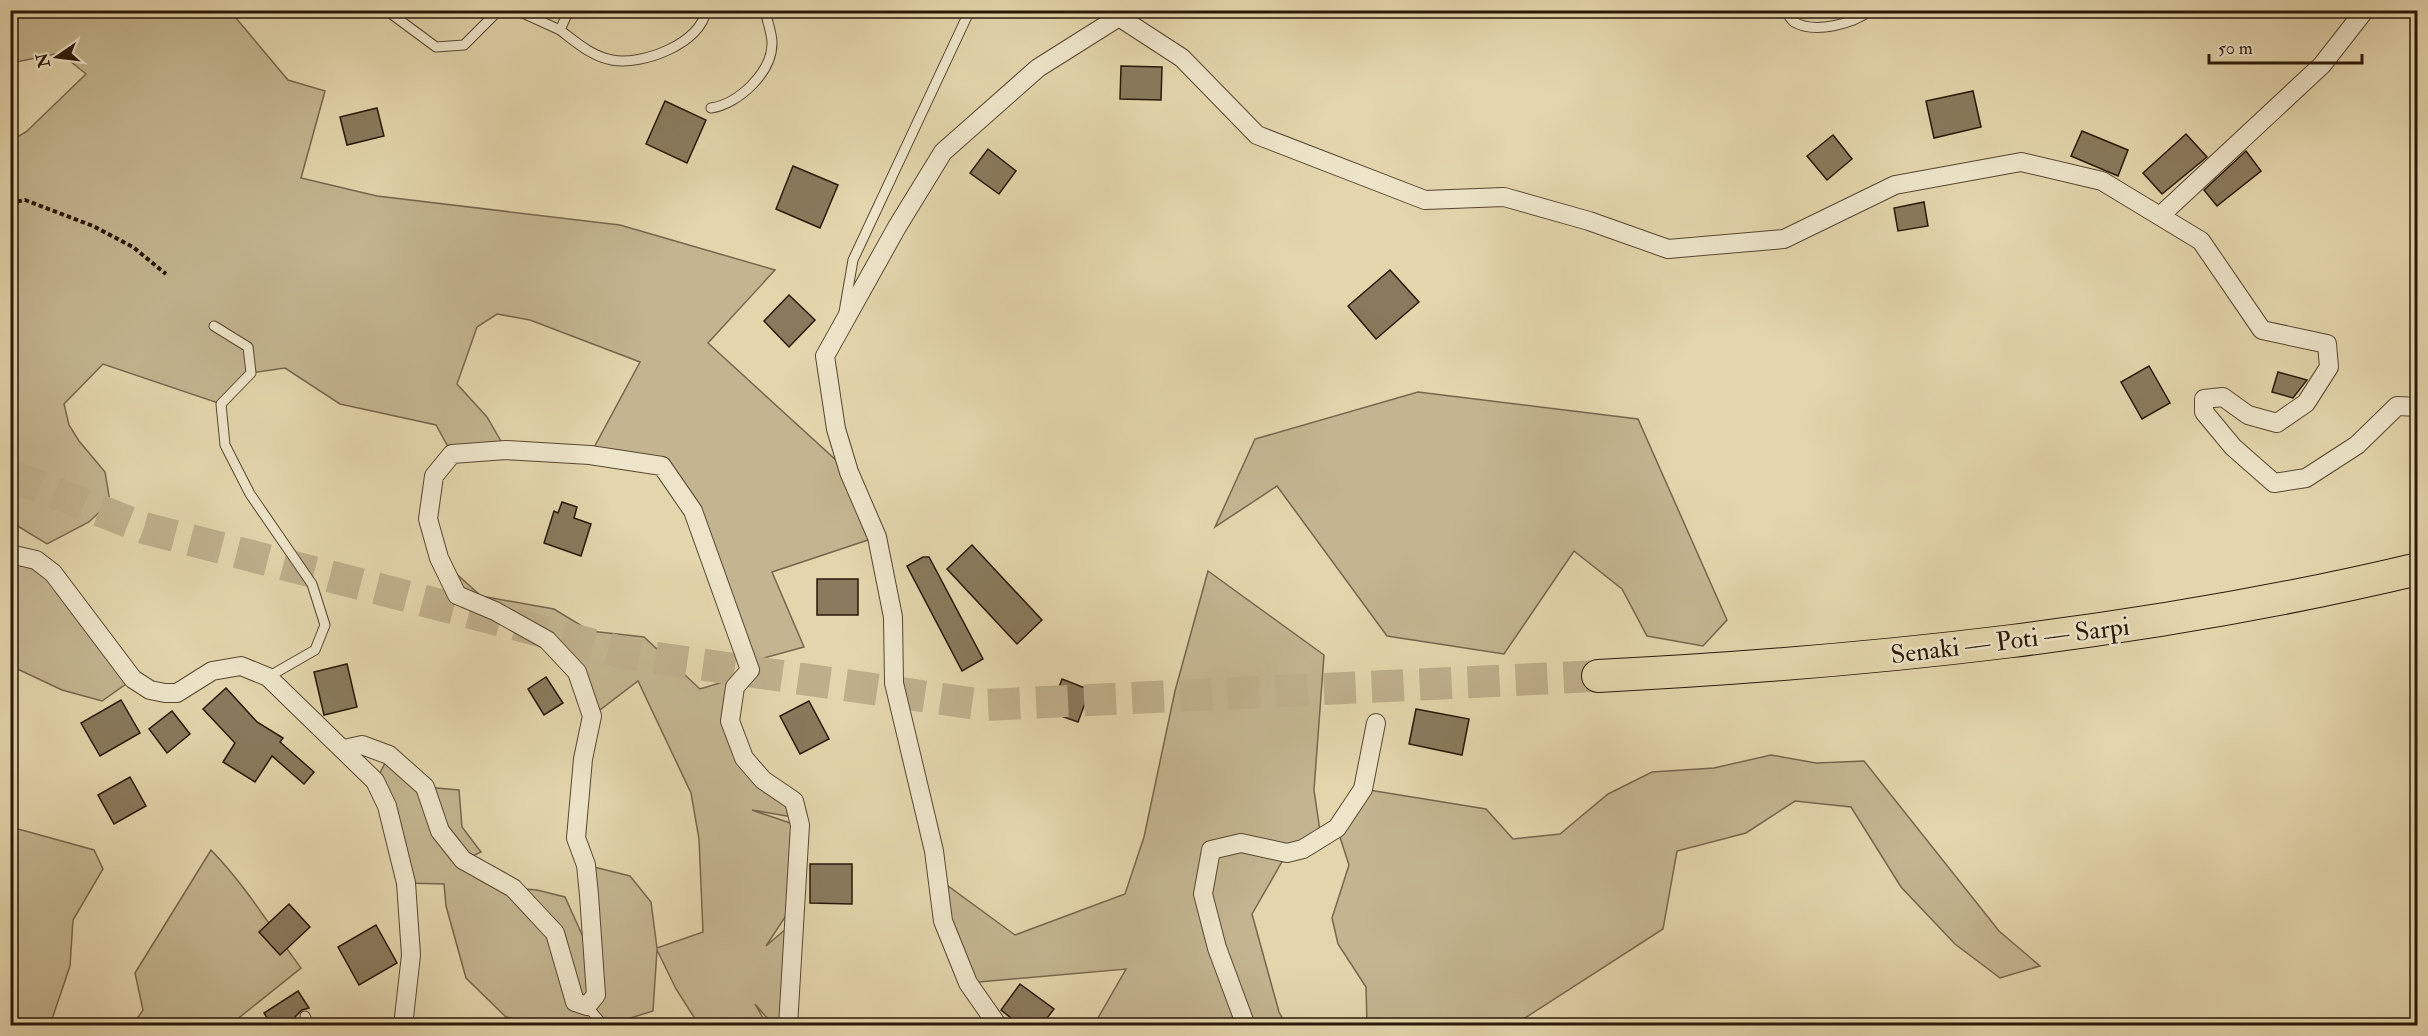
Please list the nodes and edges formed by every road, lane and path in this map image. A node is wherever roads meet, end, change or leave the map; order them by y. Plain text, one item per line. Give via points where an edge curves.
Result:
1 (386, 10) edge
2 (499, 10) edge
3 (516, 10) edge
4 (569, 10) edge
5 (706, 10) edge
6 (765, 10) edge
7 (970, 10) edge
8 (1785, 10) edge
9 (1871, 10) edge
10 (2365, 10) edge
11 (1118, 14) edge
12 (560, 30) junction
13 (711, 108) dead end
14 (10, 203) edge
15 (2161, 215) junction
16 (166, 274) dead end
17 (214, 326) dead end
18 (841, 326) junction
19 (2418, 407) edge
20 (10, 554) edge
21 (2418, 569) edge
22 (1598, 676) tunnel mouth
23 (268, 677) junction
24 (1376, 723) dead end
25 (344, 749) junction
26 (587, 1006) junction
27 (305, 1016) dead end
28 (310, 1026) edge
29 (403, 1026) edge
30 (604, 1026) edge
31 (788, 1026) edge
32 (998, 1026) edge
33 (1246, 1026) edge

1 - 2 lane via 436,47 464,45
3 - 12 lane
4 - 12 lane
5 - 12 lane via 705,22 686,41 648,57 613,61 590,52
6 - 13 lane via 772,44 759,79 724,106
7 - 18 lane via 853,260
8 - 9 lane via 1793,21 1818,28 1861,18
10 - 15 street via 2322,65
11 - 15 street via 1182,58 1257,135 1425,200 1504,197 1668,249 1784,239 1895,185 2021,162 2102,181
11 - 18 street via 1038,68 943,152
14 - 16 path via 25,200 93,226 133,247
15 - 19 street via 2201,241 2262,330 2327,344 2329,367 2306,403 2277,423 2248,415 2223,397 2204,399 2204,412 2226,439 2274,483 2306,478 2357,445 2397,406
17 - 23 lane via 248,347 251,373 221,404 225,445 250,494 312,584 325,625 315,650
18 - 32 street via 825,356 836,429 849,472 877,537 893,617 894,683 934,851 943,921 968,983
20 - 23 street via 36,560 53,573 133,679 150,690 177,693 212,671 241,666
21 - 22 highway, Senaki — Poti — Sarpi via 2177,618 1977,646 1749,668
23 - 25 street
24 - 33 street via 1364,789 1337,828 1303,849 1287,853 1241,843 1211,850 1203,894 1217,948
25 - 26 street via 362,745 389,755 425,787 440,831 463,860 513,888 555,933 575,1002
25 - 29 street via 375,781 387,806 406,883 411,955
26 - 30 lane
26 - 31 street via 596,995 594,961 585,865 576,838 583,759 592,716 577,672 547,640 495,611 457,596 439,558 428,519 434,476 452,454 506,450 590,455 662,466 693,511 750,670 735,687 730,721 744,758 763,780 794,801 800,825
27 - 28 lane

